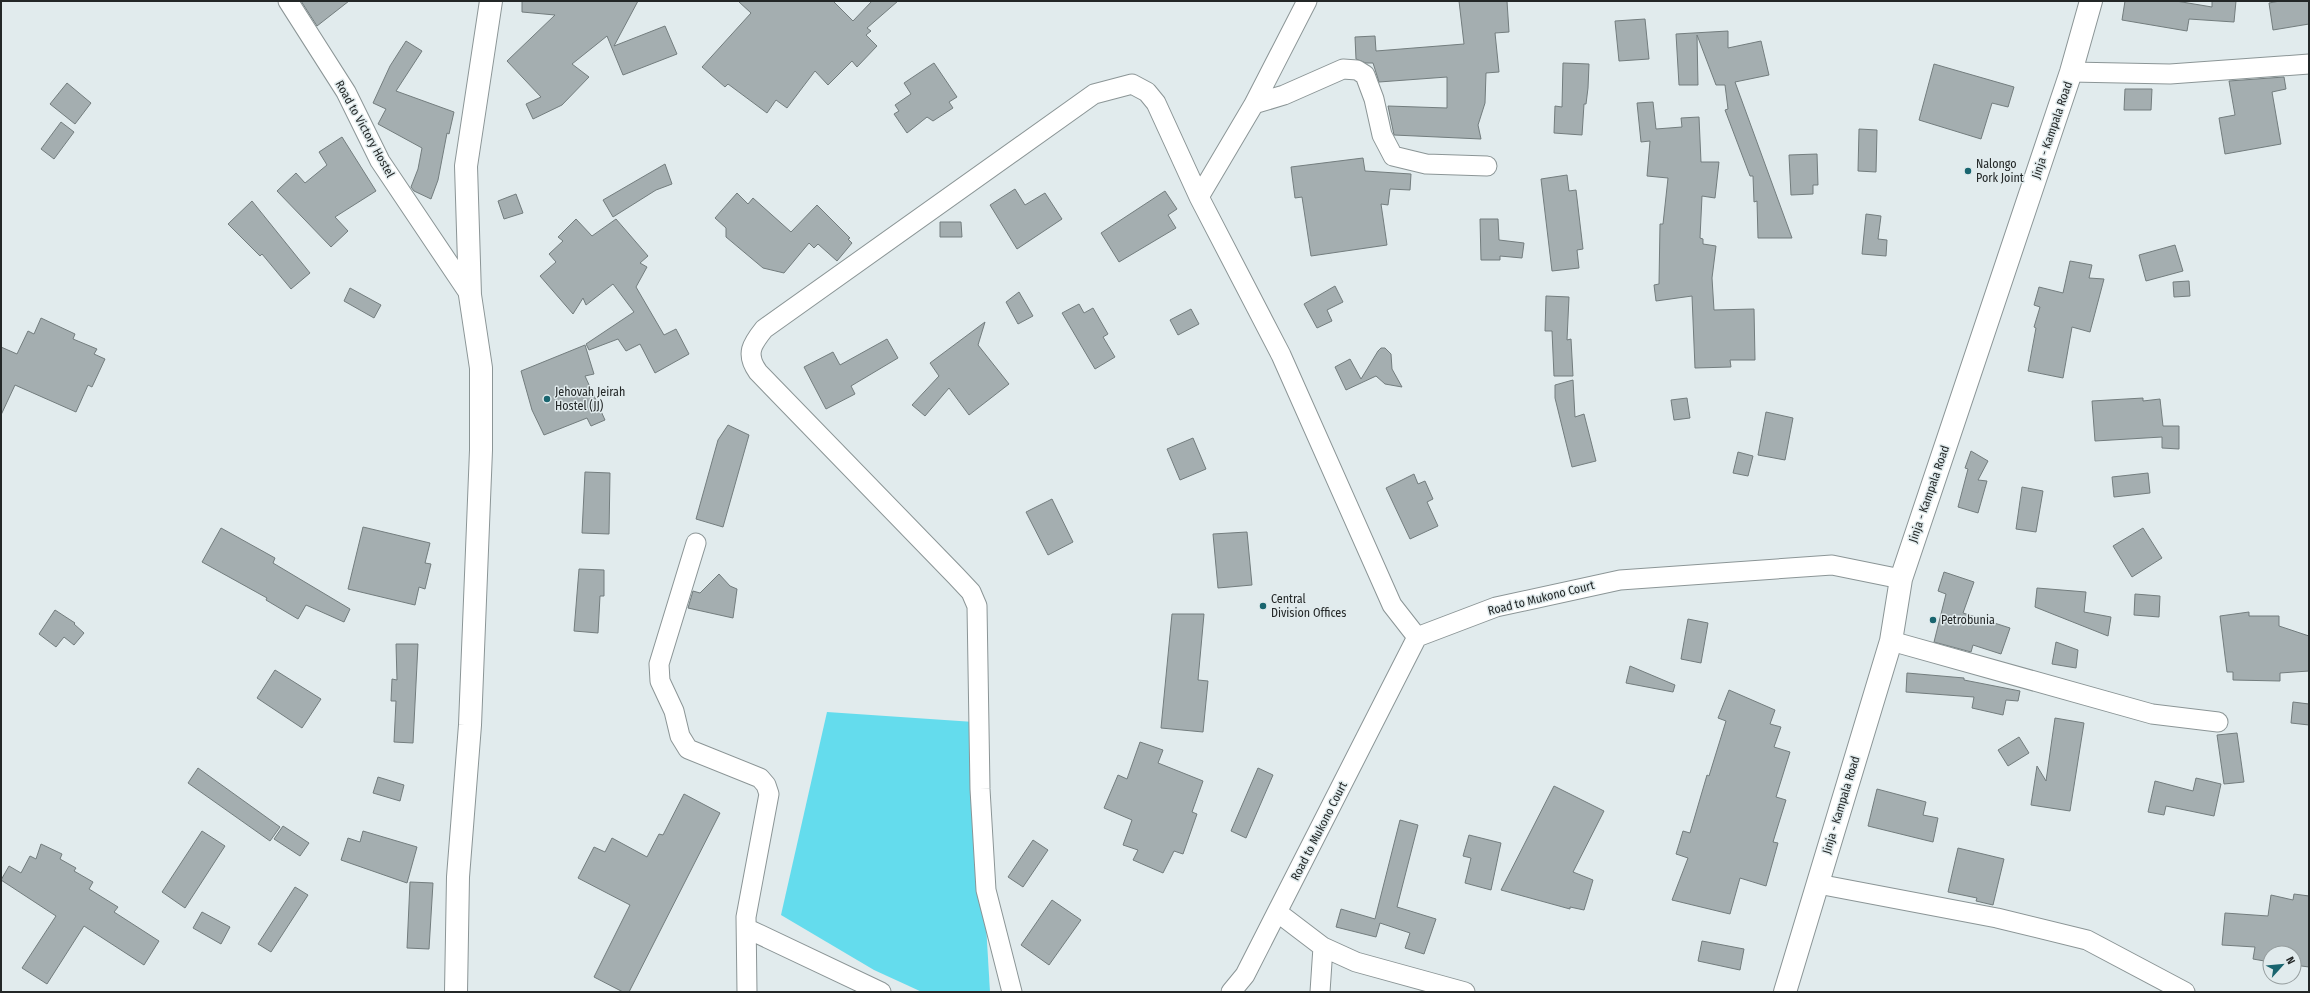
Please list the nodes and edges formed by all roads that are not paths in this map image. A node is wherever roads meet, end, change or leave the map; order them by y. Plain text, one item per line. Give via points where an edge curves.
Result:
1 (288, 1) edge
2 (491, 1) edge
3 (1307, 1) edge
4 (2091, 1) edge
5 (2309, 64) edge
6 (2071, 72) junction
7 (1254, 104) junction
8 (1487, 166) dead end
9 (1199, 197) junction
10 (470, 295) junction
11 (696, 543) dead end
12 (1901, 579) junction
13 (1417, 637) junction
14 (1891, 641) junction
15 (2218, 722) dead end
16 (1818, 884) junction
17 (1277, 912) junction
18 (748, 929) junction
19 (1323, 947) junction
20 (457, 992) edge
21 (747, 992) edge
22 (881, 992) edge
23 (1012, 992) edge
24 (1231, 992) edge
25 (1320, 992) edge
26 (1464, 992) edge
27 (1784, 992) edge
28 (2185, 992) edge

1 - 10 street, Road to Victory Hostel via 346,92 380,161
2 - 10 main road via 466,166
3 - 7 street
4 - 6 main road, Jinja - Kampala Road
5 - 6 street via 2170,74
6 - 12 main road, Jinja - Kampala Road
7 - 8 street via 1284,95 1343,69 1357,70 1365,75 1374,99 1382,135 1393,156 1426,164
7 - 9 street
9 - 13 street via 1281,355 1392,605
9 - 23 street via 1156,103 1147,92 1132,84 1094,94 764,329 754,342 751,362 758,372 961,581 971,592 977,606 980,789 986,890
10 - 20 main road via 481,368 481,450 470,725 458,877
11 - 18 street via 659,664 660,681 674,711 680,736 688,749 760,778 766,785 769,794 746,917
12 - 13 street, Road to Mukono Court via 1832,565 1620,580 1496,607
12 - 14 main road, Jinja - Kampala Road
13 - 17 street, Road to Mukono Court
14 - 15 street via 2152,714
14 - 16 main road, Jinja - Kampala Road
16 - 27 main road, Jinja - Kampala Road
16 - 28 street via 1997,918 2087,940
17 - 19 street
17 - 24 street, Road to Mukono Court via 1245,975
18 - 21 street
18 - 22 street
19 - 25 street
19 - 26 street via 1356,962

